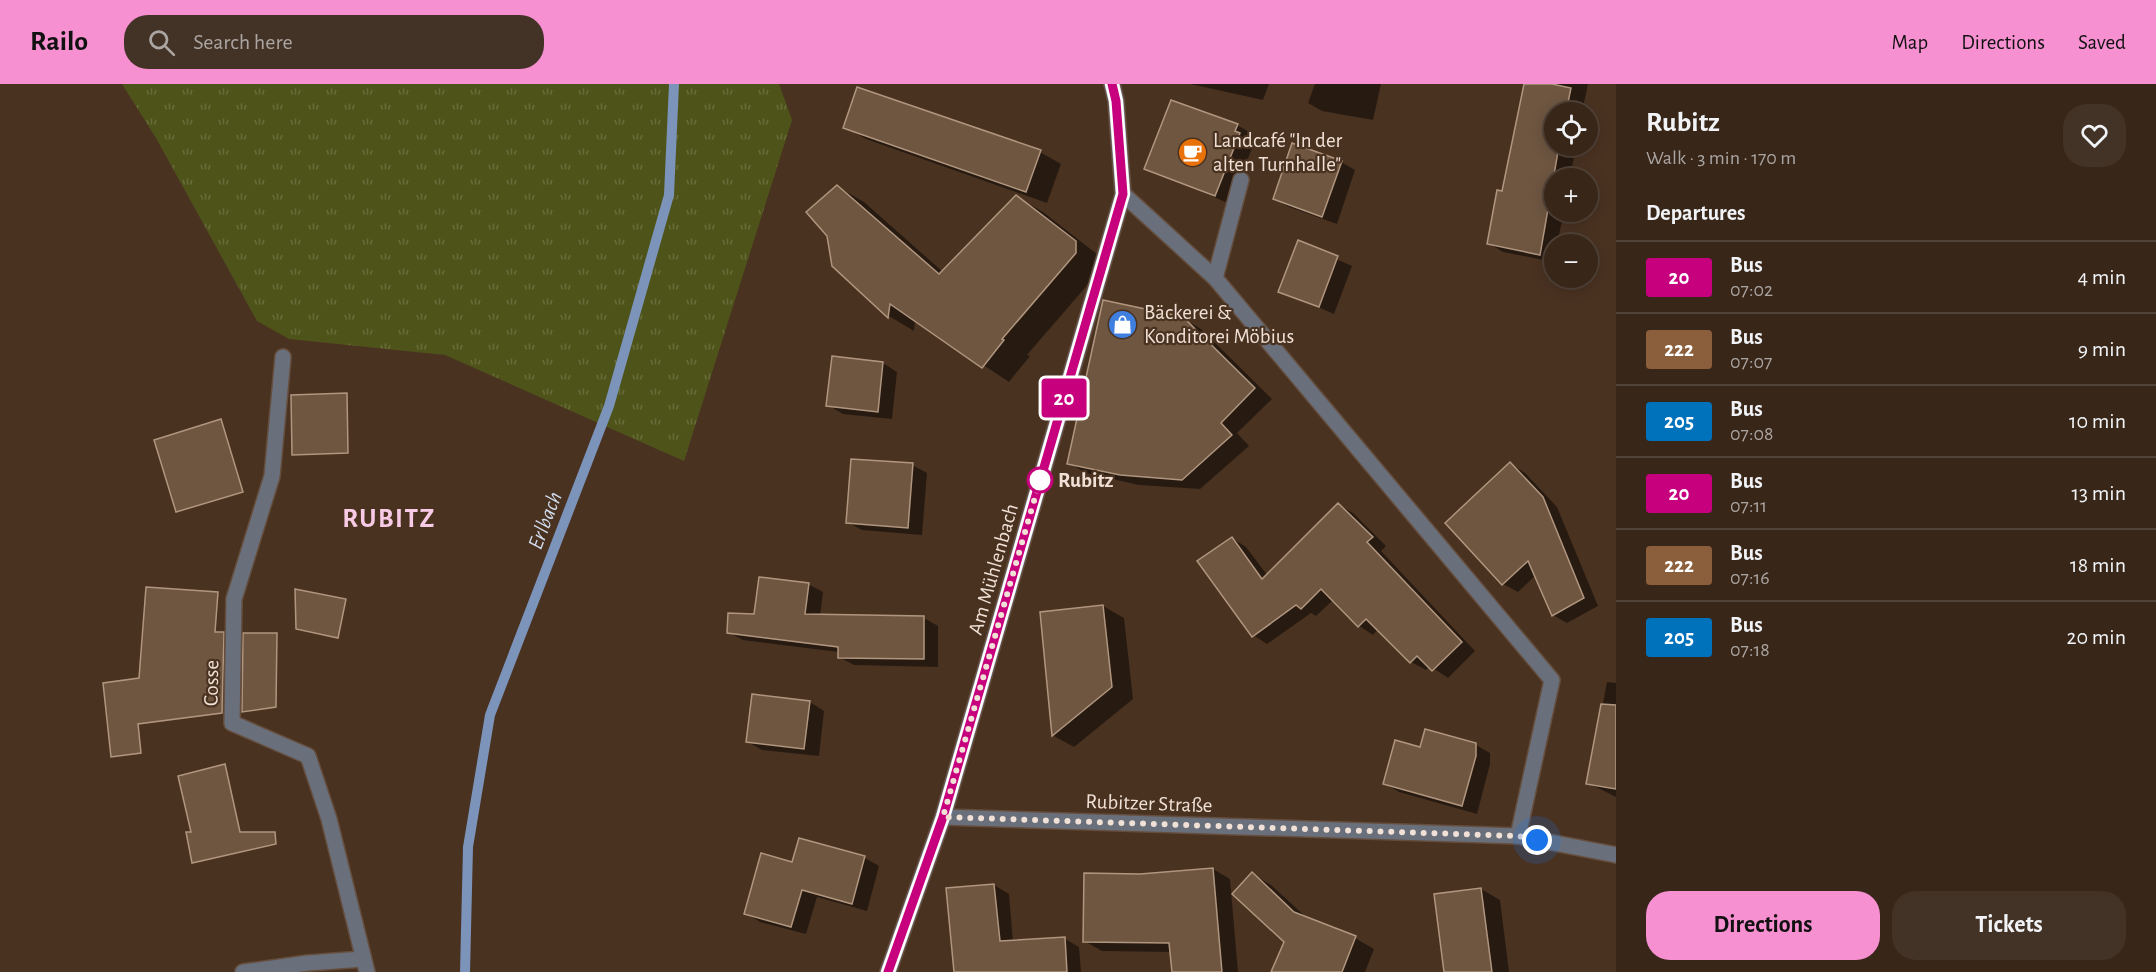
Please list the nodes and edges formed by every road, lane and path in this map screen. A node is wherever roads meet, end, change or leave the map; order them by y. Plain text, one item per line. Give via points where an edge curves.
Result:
1 (1112, 84) edge
2 (1241, 180) dead end
3 (1123, 194) junction
4 (1215, 278) junction
5 (284, 357) dead end
6 (943, 817) junction
7 (1518, 836) junction
8 (1616, 855) edge
9 (365, 966) edge
10 (243, 972) edge
11 (888, 972) edge

1 - 3 main road
2 - 4 street
3 - 4 street
3 - 6 main road, Am Mühlenbach
4 - 7 street via 1552,680
5 - 9 street, Cosse via 272,476 234,599 232,723 308,756 329,819
6 - 7 street, Rubitzer Straße
6 - 11 main road
7 - 8 street, Rubitzer Straße
9 - 10 street, Cosse via 308,963

